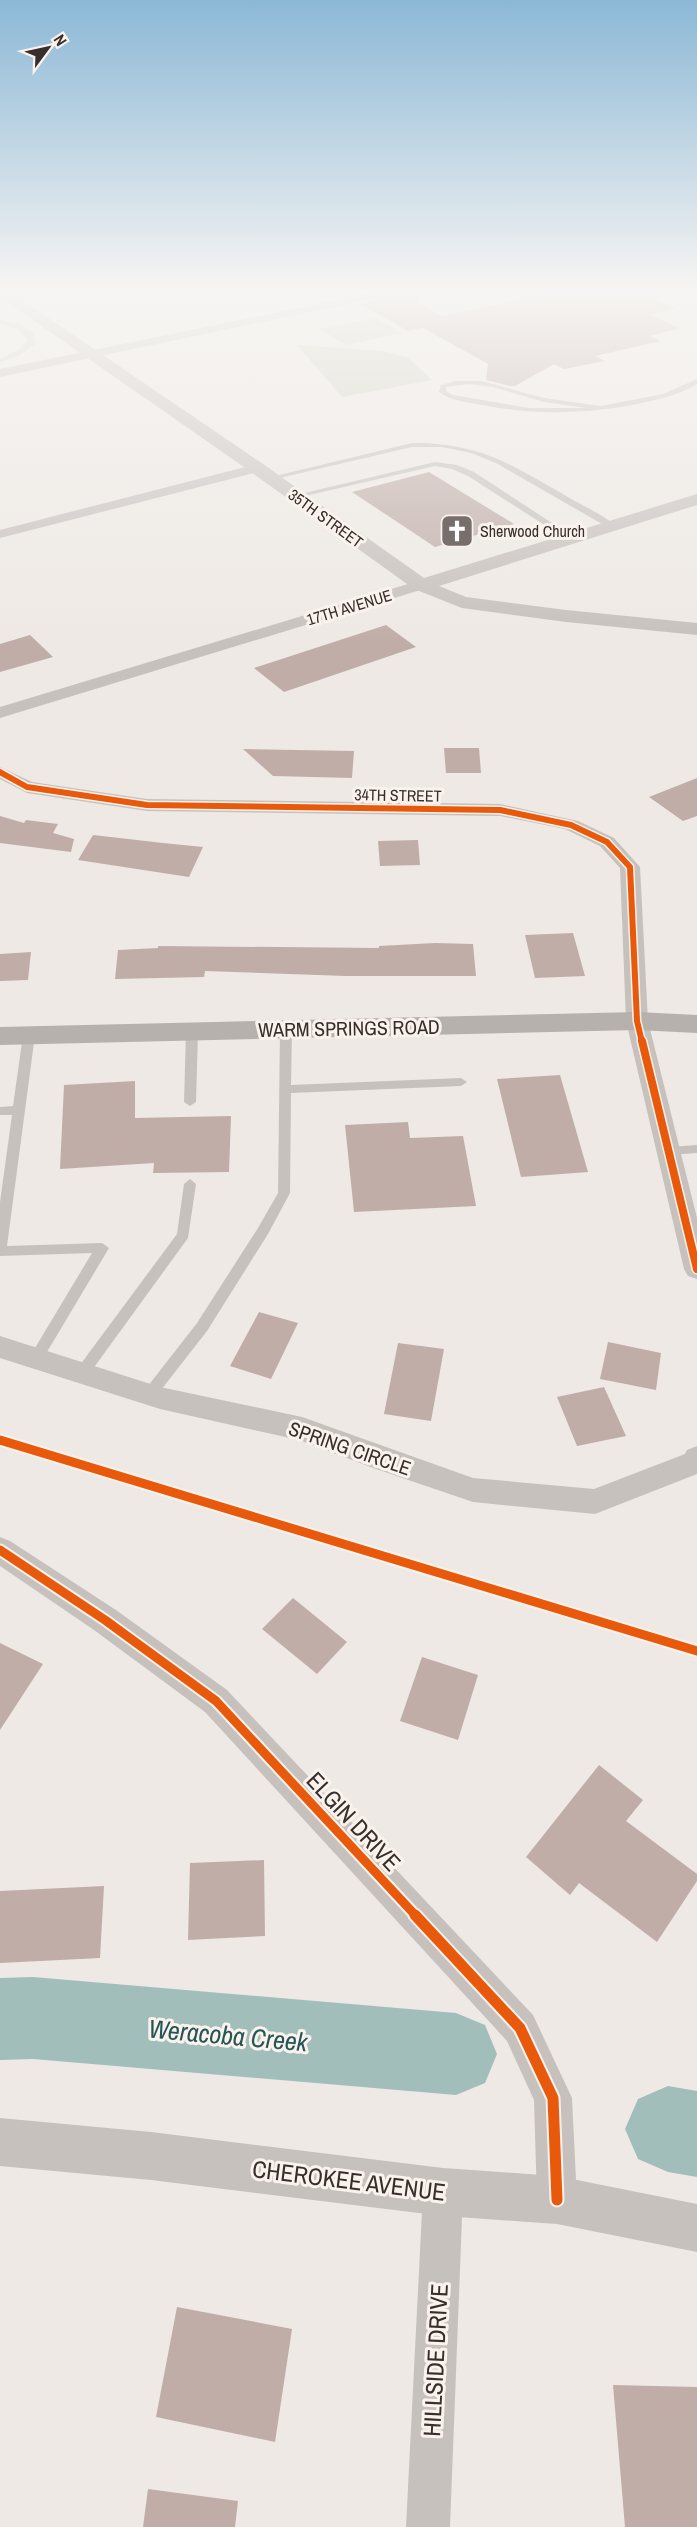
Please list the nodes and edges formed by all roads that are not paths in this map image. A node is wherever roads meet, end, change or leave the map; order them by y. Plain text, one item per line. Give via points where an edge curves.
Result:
1 (172, 409) edge
2 (540, 409) edge
3 (589, 409) edge
4 (490, 458) junction
5 (479, 461) dead end
6 (469, 465) dead end
7 (458, 469) junction
8 (264, 473) junction
9 (296, 496) junction
10 (697, 499) edge
11 (612, 526) junction
12 (0, 534) edge
13 (571, 538) junction
14 (421, 585) junction
15 (697, 629) edge
16 (0, 712) edge
17 (0, 772) edge
18 (637, 1021) junction
19 (697, 1024) edge
20 (286, 1029) junction
21 (192, 1032) junction
22 (29, 1035) junction
23 (0, 1036) edge
24 (460, 1082) dead end
25 (284, 1089) junction
26 (190, 1102) dead end
27 (19, 1110) junction
28 (0, 1111) edge
29 (697, 1149) edge
30 (669, 1151) junction
31 (190, 1184) dead end
32 (0, 1251) edge
33 (697, 1266) edge
34 (0, 1347) edge
35 (36, 1358) junction
36 (82, 1373) junction
37 (149, 1395) junction
38 (696, 1461) edge
39 (0, 1550) edge
40 (0, 2142) edge
41 (443, 2192) junction
42 (557, 2200) junction
43 (697, 2228) edge
44 (428, 2527) edge

1 - 8 street, 35TH STREET
2 - 3 lane
4 - 5 lane
4 - 8 lane via 442,445 412,446
4 - 11 lane
6 - 7 lane
7 - 9 lane via 435,464 410,468
7 - 13 lane
8 - 9 street, 35TH STREET
8 - 12 street
9 - 14 street, 35TH STREET
10 - 11 street, 17TH AVENUE
11 - 13 street, 17TH AVENUE
13 - 14 street, 17TH AVENUE
14 - 15 street, 35TH STREET via 462,602
14 - 16 street, 17TH AVENUE
17 - 18 street, 34TH STREET via 27,787 147,806 500,810 571,825 607,842 630,867
18 - 19 main road, WARM SPRINGS ROAD
18 - 20 main road, WARM SPRINGS ROAD
18 - 30 street
20 - 21 main road, WARM SPRINGS ROAD
20 - 25 lane
21 - 22 main road, WARM SPRINGS ROAD
21 - 26 lane
22 - 23 main road, WARM SPRINGS ROAD
22 - 27 lane
24 - 25 lane
25 - 37 lane via 284,1192 202,1327
27 - 28 lane
27 - 32 lane
29 - 30 lane
30 - 33 street
31 - 36 lane via 183,1235
32 - 35 lane via 102,1248
34 - 35 street, SPRING CIRCLE
35 - 36 street, SPRING CIRCLE
36 - 37 street, SPRING CIRCLE
37 - 38 street, SPRING CIRCLE via 302,1429 473,1490 595,1502
39 - 42 street, ELGIN DRIVE via 216,1701 520,2028 553,2098
40 - 41 street, CHEROKEE AVENUE via 151,2156
41 - 42 street, CHEROKEE AVENUE
41 - 44 street, HILLSIDE DRIVE
42 - 43 street, CHEROKEE AVENUE

